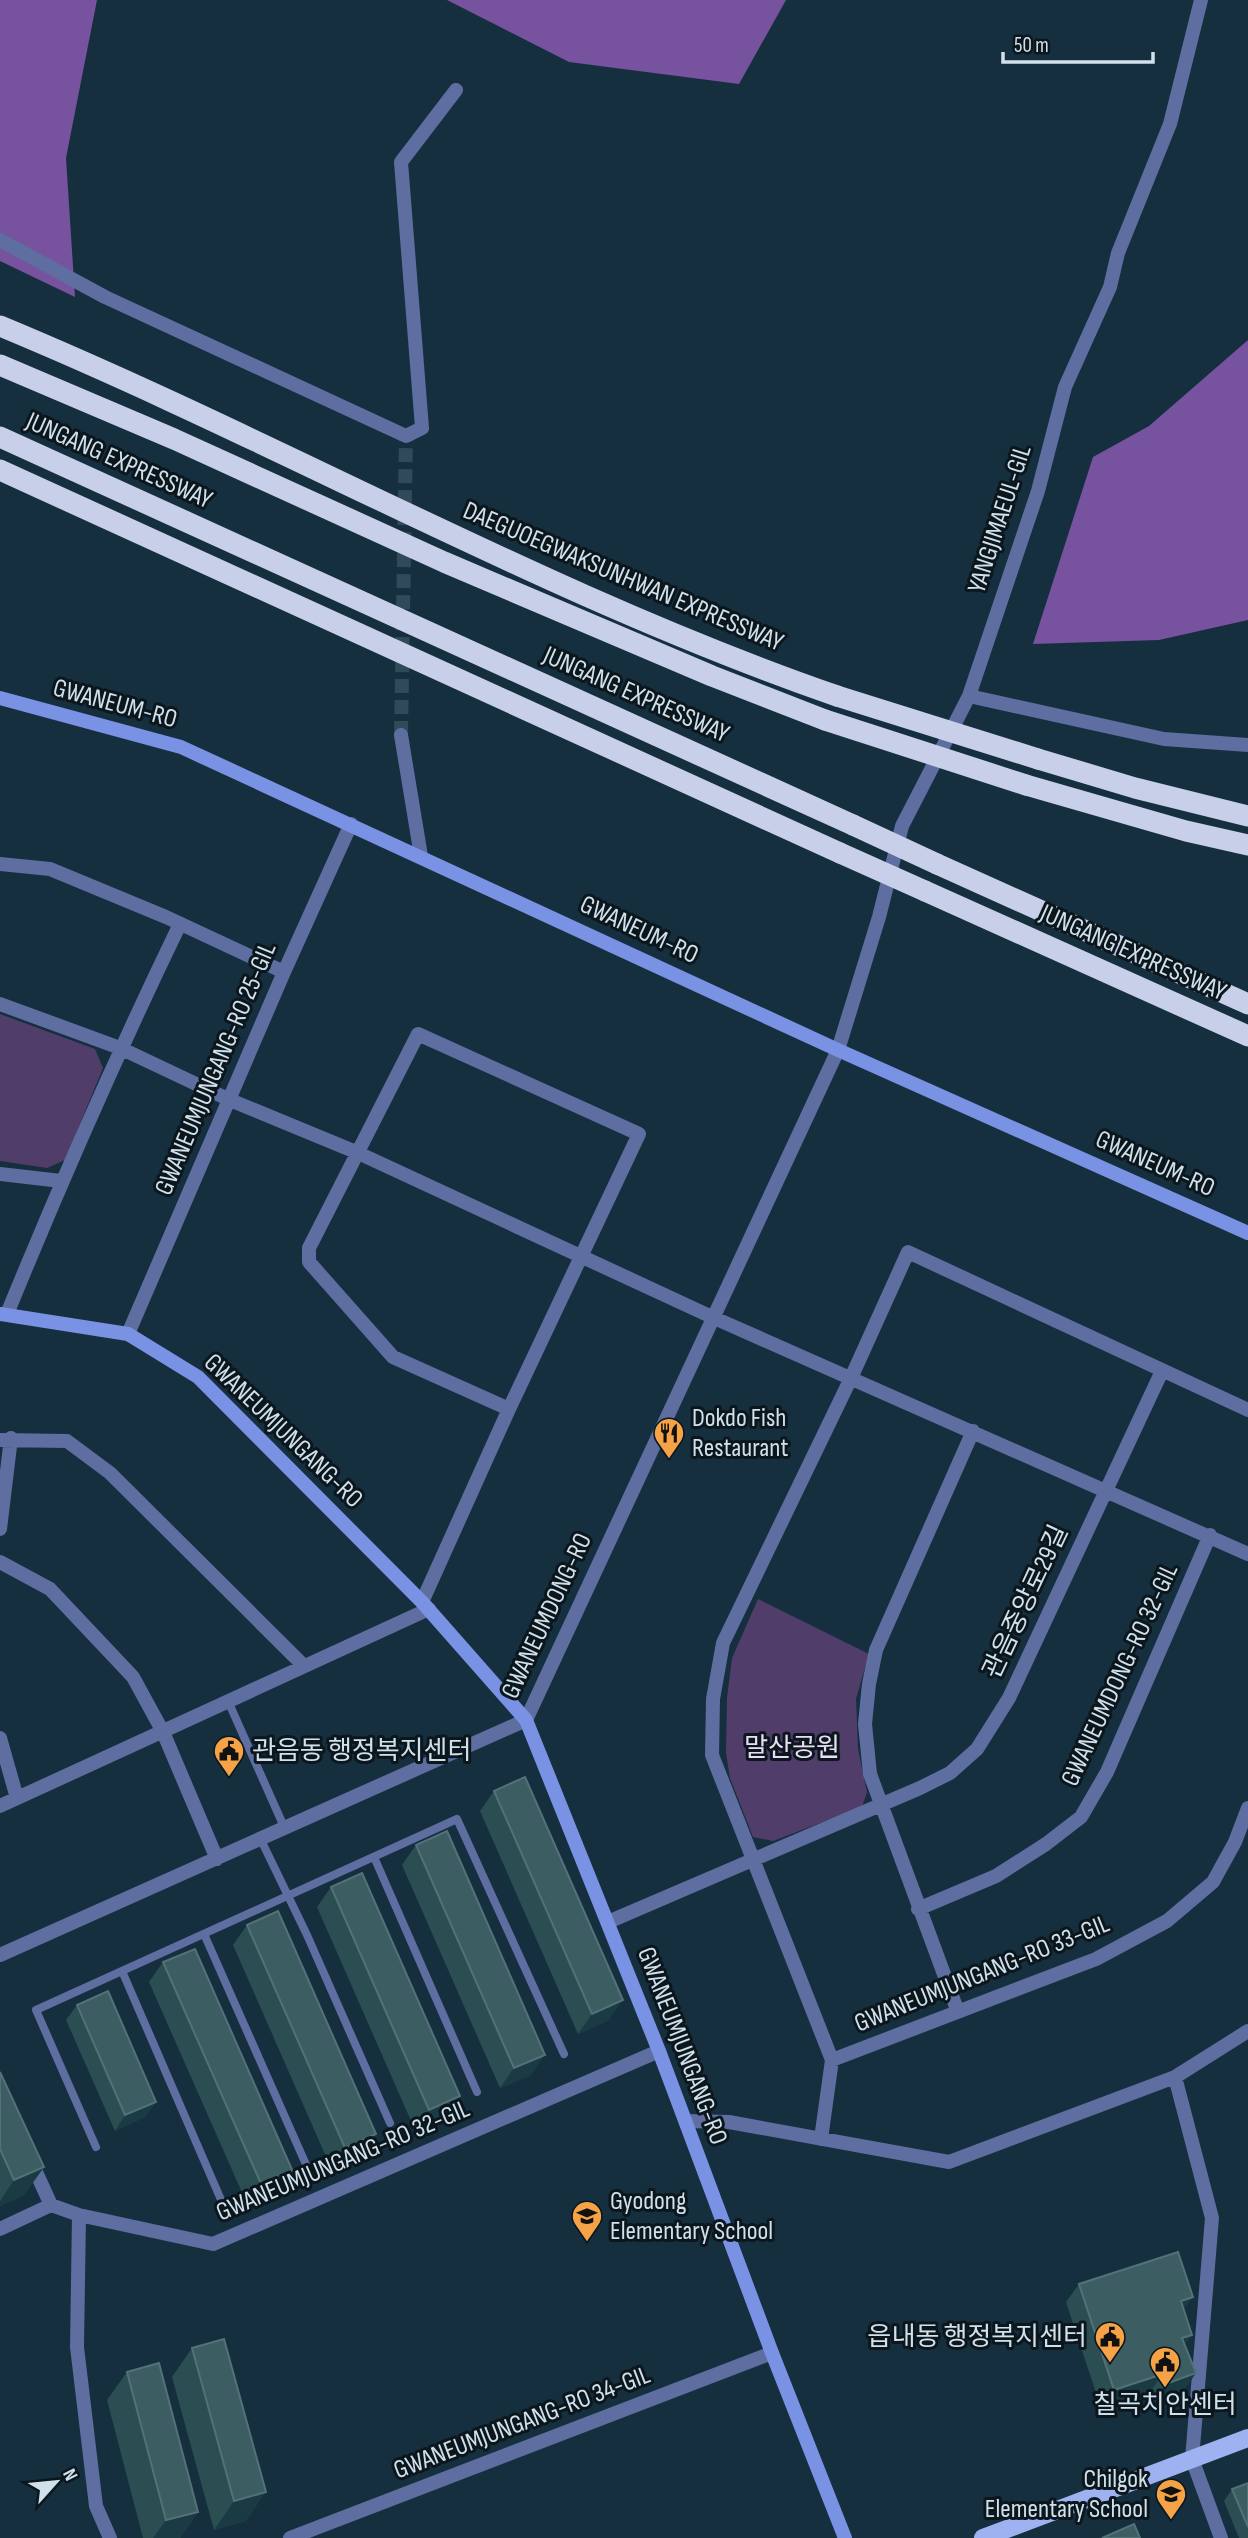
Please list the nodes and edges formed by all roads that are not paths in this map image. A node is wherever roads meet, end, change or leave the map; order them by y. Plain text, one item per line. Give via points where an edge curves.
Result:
1 (1201, 0) edge
2 (456, 90) dead end
3 (0, 240) edge
4 (0, 326) edge
5 (0, 365) edge
6 (0, 437) edge
7 (0, 470) edge
8 (969, 696) junction
9 (0, 698) edge
10 (401, 735) tunnel mouth
11 (1248, 745) edge
12 (1248, 816) edge
13 (351, 824) junction
14 (1248, 845) edge
15 (421, 856) junction
16 (0, 864) edge
17 (180, 924) junction
18 (284, 972) junction
19 (0, 1004) edge
20 (1248, 1004) edge
21 (1248, 1036) edge
22 (120, 1048) junction
23 (838, 1050) junction
24 (230, 1100) junction
25 (356, 1152) junction
26 (0, 1174) edge
27 (61, 1181) junction
28 (1248, 1233) edge
29 (580, 1255) junction
30 (4, 1314) edge
31 (712, 1317) junction
32 (128, 1334) junction
33 (1161, 1371) junction
34 (852, 1378) junction
35 (509, 1409) junction
36 (1248, 1410) edge
37 (973, 1431) junction
38 (5, 1439) edge
39 (1104, 1490) junction
40 (0, 1529) edge
41 (1210, 1535) junction
42 (1248, 1554) edge
43 (0, 1562) edge
44 (426, 1605) junction
45 (303, 1665) junction
46 (228, 1701) junction
47 (526, 1720) junction
48 (163, 1732) junction
49 (0, 1738) edge
50 (17, 1798) junction
51 (882, 1804) junction
52 (0, 1805) edge
53 (1248, 1808) edge
54 (285, 1829) junction
55 (261, 1840) junction
56 (374, 1857) junction
57 (217, 1859) junction
58 (751, 1859) junction
59 (288, 1896) junction
60 (918, 1909) junction
61 (607, 1922) junction
62 (204, 1934) junction
63 (0, 1955) edge
64 (122, 1971) junction
65 (958, 2012) junction
66 (1248, 2031) edge
67 (659, 2051) junction
68 (564, 2054) dead end
69 (832, 2060) junction
70 (1175, 2077) junction
71 (477, 2092) dead end
72 (686, 2121) junction
73 (390, 2123) dead end
74 (821, 2139) junction
75 (23, 2143) edge
76 (96, 2147) dead end
77 (308, 2169) dead end
78 (222, 2202) dead end
79 (51, 2205) junction
80 (79, 2215) junction
81 (0, 2229) edge
82 (772, 2353) junction
83 (1248, 2438) edge
84 (1192, 2459) junction
85 (110, 2538) edge
86 (290, 2538) edge
87 (845, 2538) edge
88 (983, 2538) edge
89 (1221, 2538) edge

1 - 8 street, YANGJIMAEUL-GIL via 1170,124 1118,253 1110,287 1065,387 1038,491
2 - 3 street via 401,162 422,428 406,436 105,297
4 - 12 highway, DAEGUOEGWAKSUNHWAN EXPRESSWAY, bridge via 578,592 753,665 1038,760
5 - 14 highway, DAEGUOEGWAKSUNHWAN EXPRESSWAY, bridge via 457,568 825,720 1026,785
6 - 20 highway, JUNGANG EXPRESSWAY, bridge
7 - 21 highway, JUNGANG EXPRESSWAY, bridge
8 - 11 street via 1164,738
8 - 23 street, YANGJIMAEUL-GIL via 902,826
9 - 13 main road, GWANEUM-RO via 181,747
10 - 15 street
13 - 15 main road, GWANEUM-RO
13 - 18 street, GWANEUMJUNGANG-RO 25-GIL
15 - 23 main road, GWANEUM-RO
16 - 17 street via 50,869
17 - 18 street
17 - 22 street, GWANEUMJUNGANG-RO
18 - 24 street, GWANEUMJUNGANG-RO 25-GIL
19 - 22 street
22 - 24 street
22 - 27 street, GWANEUMJUNGANG-RO
23 - 28 main road, GWANEUM-RO
23 - 31 street, GWANEUMDONG-RO
24 - 25 street
24 - 32 street, GWANEUMJUNGANG-RO 25-GIL
25 - 29 street
25 - 29 street via 418,1034 639,1135
25 - 35 street via 309,1248 309,1262 393,1357
26 - 27 street
27 - 30 street, GWANEUMJUNGANG-RO
29 - 31 street
29 - 35 street
30 - 32 main road, GWANEUMJUNGANG-RO
31 - 34 street
31 - 47 street, GWANEUMDONG-RO
32 - 44 main road, GWANEUMJUNGANG-RO via 198,1377
33 - 34 street via 908,1252
33 - 36 street
33 - 39 street, 관음중앙로29길
34 - 37 street
34 - 58 street via 723,1643 713,1699 712,1755
35 - 44 street
37 - 39 street
37 - 51 street via 876,1650 865,1724 870,1774
38 - 40 street
38 - 45 street via 67,1441 110,1473
39 - 41 street
39 - 51 street, 관음중앙로29길 via 1009,1698 977,1749 950,1773
41 - 42 street
41 - 60 street, GWANEUMDONG-RO 32-GIL via 1107,1772 1081,1816 996,1875
43 - 48 street via 50,1589 133,1677
44 - 45 street
44 - 47 main road, GWANEUMJUNGANG-RO
45 - 46 street
46 - 48 street
46 - 54 lane
47 - 54 street, GWANEUMDONG-RO
47 - 61 main road, GWANEUMJUNGANG-RO
48 - 50 street
48 - 57 street
49 - 50 street
50 - 52 street
51 - 58 street, 관음중앙로29길
51 - 60 street
53 - 65 street, GWANEUMJUNGANG-RO 33-GIL via 1213,1882 1167,1921 1096,1959
54 - 55 street, GWANEUMDONG-RO
55 - 57 street, GWANEUMDONG-RO
55 - 59 lane
56 - 59 lane
56 - 68 lane via 457,1819
56 - 71 lane
57 - 63 street, GWANEUMDONG-RO
58 - 61 street, 관음중앙로29길
58 - 69 street
59 - 62 lane
59 - 73 lane
60 - 65 street
61 - 67 main road, GWANEUMJUNGANG-RO
62 - 64 lane
62 - 77 lane
64 - 76 lane via 36,2011
64 - 78 lane
65 - 69 street, GWANEUMJUNGANG-RO 33-GIL
66 - 70 street
67 - 72 main road, GWANEUMJUNGANG-RO
67 - 80 street, GWANEUMJUNGANG-RO 32-GIL via 213,2244
69 - 74 street, GWANEUMJUNGANG-RO 33-GIL
70 - 74 street via 948,2162
70 - 84 street via 1213,2218
72 - 74 street via 729,2122
72 - 82 main road, GWANEUMJUNGANG-RO
75 - 79 street
79 - 80 street, GWANEUMJUNGANG-RO 32-GIL
79 - 81 street
80 - 85 street via 77,2347 96,2506
82 - 86 street, GWANEUMJUNGANG-RO 34-GIL
82 - 87 main road, GWANEUMJUNGANG-RO
83 - 84 main road
84 - 88 main road
84 - 89 street

